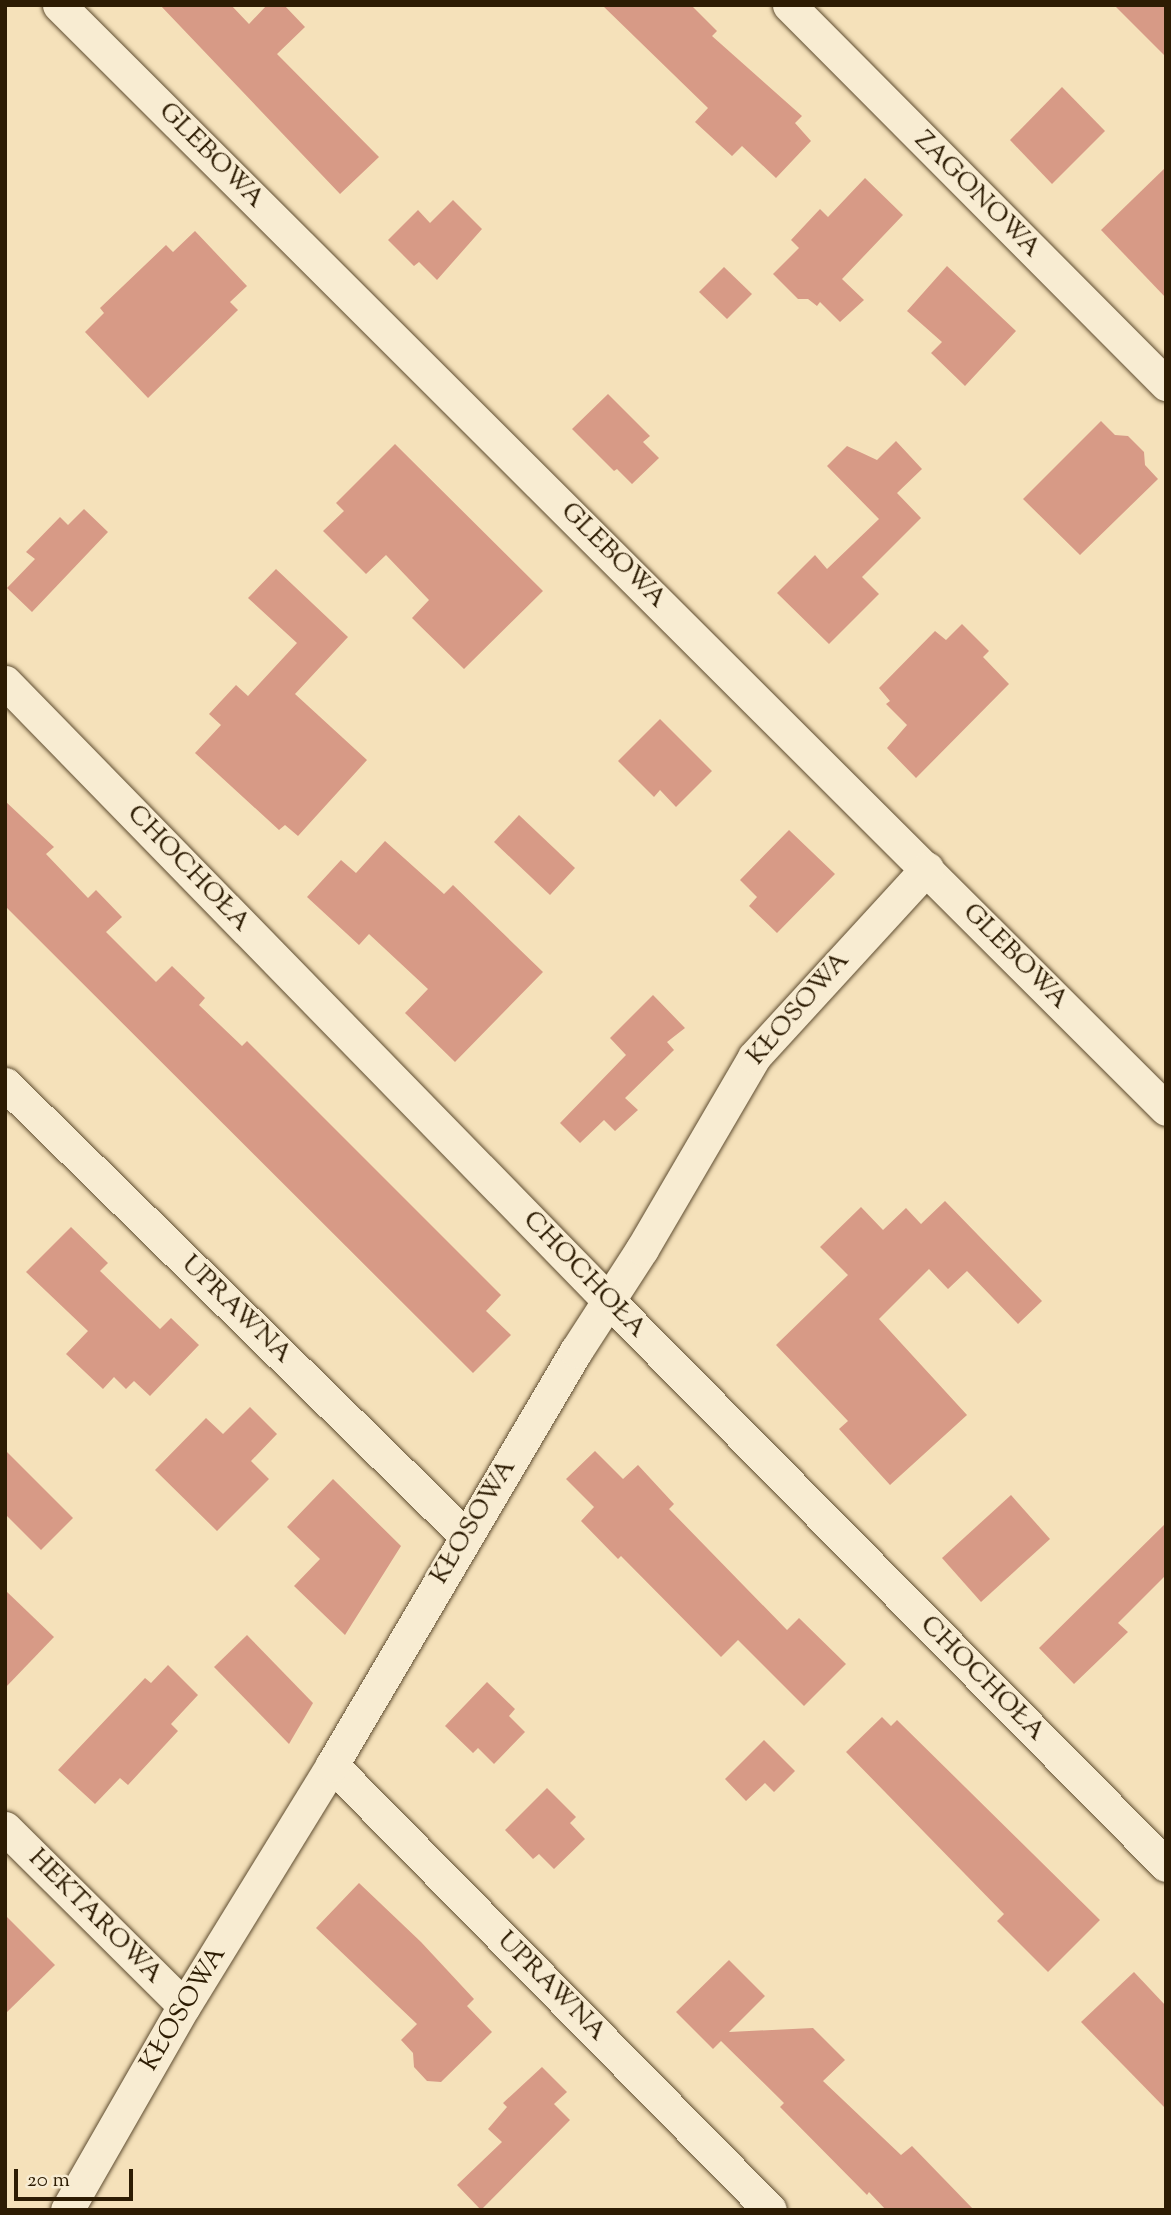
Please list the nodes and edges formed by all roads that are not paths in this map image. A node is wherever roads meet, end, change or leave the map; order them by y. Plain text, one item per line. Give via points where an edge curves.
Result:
1 (59, 5) edge
2 (789, 5) edge
3 (1166, 384) edge
4 (5, 682) edge
5 (926, 868) junction
6 (5, 1084) edge
7 (1166, 1109) edge
8 (608, 1300) junction
9 (466, 1536) junction
10 (332, 1765) junction
11 (5, 1828) edge
12 (1166, 1865) edge
13 (184, 2006) junction
14 (67, 2210) edge
15 (770, 2210) edge

1 - 5 street, GLEBOWA
2 - 3 street, ZAGONOWA
4 - 8 street, CHOCHOŁA
5 - 7 street, GLEBOWA
5 - 8 street, KŁOSOWA via 754,1057
6 - 9 street, UPRAWNA
8 - 9 street, KŁOSOWA
8 - 12 street, CHOCHOŁA
9 - 10 street, KŁOSOWA
10 - 13 street, KŁOSOWA
10 - 15 street, UPRAWNA
11 - 13 street, HEKTAROWA
13 - 14 street, KŁOSOWA

